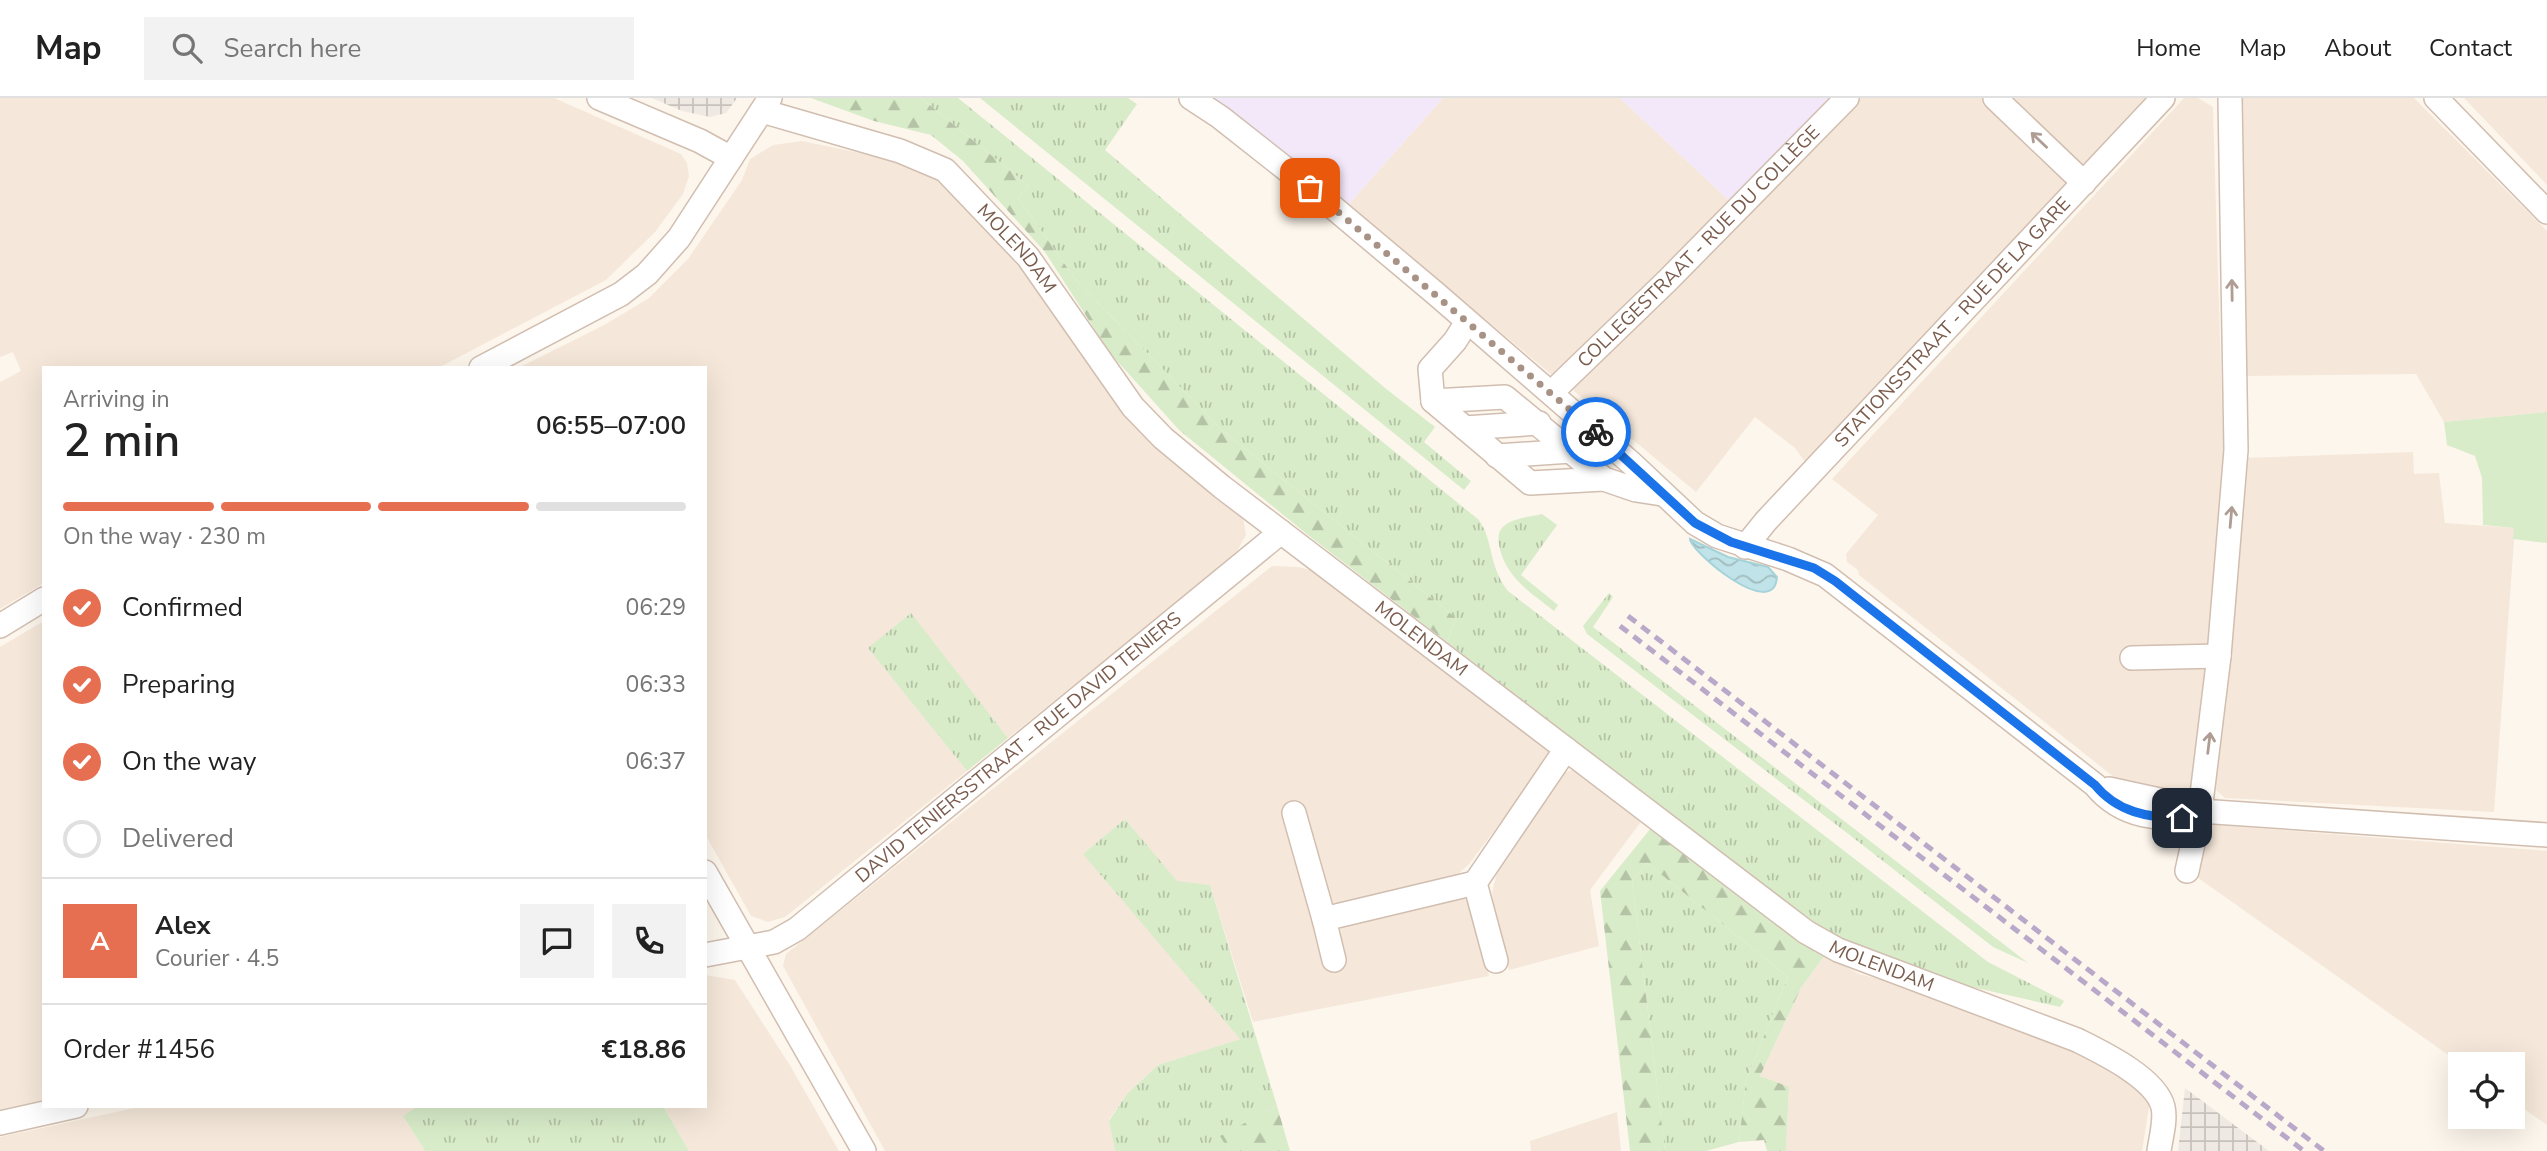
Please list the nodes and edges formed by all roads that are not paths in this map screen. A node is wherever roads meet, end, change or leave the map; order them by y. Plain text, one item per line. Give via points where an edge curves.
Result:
1 (599, 98) edge
2 (1191, 98) edge
3 (1847, 98) edge
4 (1995, 98) edge
5 (2164, 98) edge
6 (2230, 98) edge
7 (2437, 98) edge
8 (767, 104) edge
9 (731, 158) junction
10 (2084, 183) junction
11 (2547, 212) edge
12 (1467, 322) junction
13 (485, 366) edge
14 (1551, 393) junction
15 (1473, 435) junction
16 (1563, 444) junction
17 (1662, 494) junction
18 (1281, 532) junction
19 (1745, 547) junction
20 (42, 600) edge
21 (0, 626) edge
22 (2219, 656) junction
23 (2132, 658) dead end
24 (1566, 749) junction
25 (2200, 811) junction
26 (1294, 813) dead end
27 (2547, 835) edge
28 (2187, 871) dead end
29 (707, 876) edge
30 (1475, 883) junction
31 (1324, 919) junction
32 (750, 948) junction
33 (707, 955) edge
34 (1334, 960) dead end
35 (1496, 961) dead end
36 (67, 1108) edge
37 (0, 1123) edge
38 (864, 1151) edge
39 (2159, 1151) edge

1 - 9 street
2 - 12 street via 1310,188
3 - 14 street, COLLEGESTRAAT - RUE DU COLLÈGE
10 -> 4 street
5 - 10 street, STATIONSSTRAAT - RUE DE LA GARE
22 -> 6 street via 2236,450
7 - 11 street
8 - 9 street
8 - 18 street, MOLENDAM via 945,170 1028,257 1133,407 1163,438
9 - 13 street via 679,238 647,274 621,295
10 - 19 street, STATIONSSTRAAT - RUE DE LA GARE
12 - 14 street
12 - 15 street via 1430,369
14 - 17 street
15 - 16 street
15 - 16 street
15 - 16 street
16 - 17 street via 1636,490
17 - 19 street via 1695,523
18 - 24 street, MOLENDAM
18 - 32 street, DAVID TENIERSSTRAAT - RUE DAVID TENIERS via 797,929 774,943
19 - 25 street via 1825,575 2107,799 2155,818 2182,818
20 - 21 street
22 - 23 street
25 -> 22 street
24 - 30 street
24 - 39 street, MOLENDAM via 1806,932 1838,950 2077,1040 2140,1077 2163,1104
25 - 27 street
25 - 28 street
26 - 31 street
29 - 32 street
30 - 31 street
30 - 35 street
31 - 34 street
32 - 33 street, DAVID TENIERSSTRAAT - RUE DAVID TENIERS
32 - 38 street
36 - 37 street

